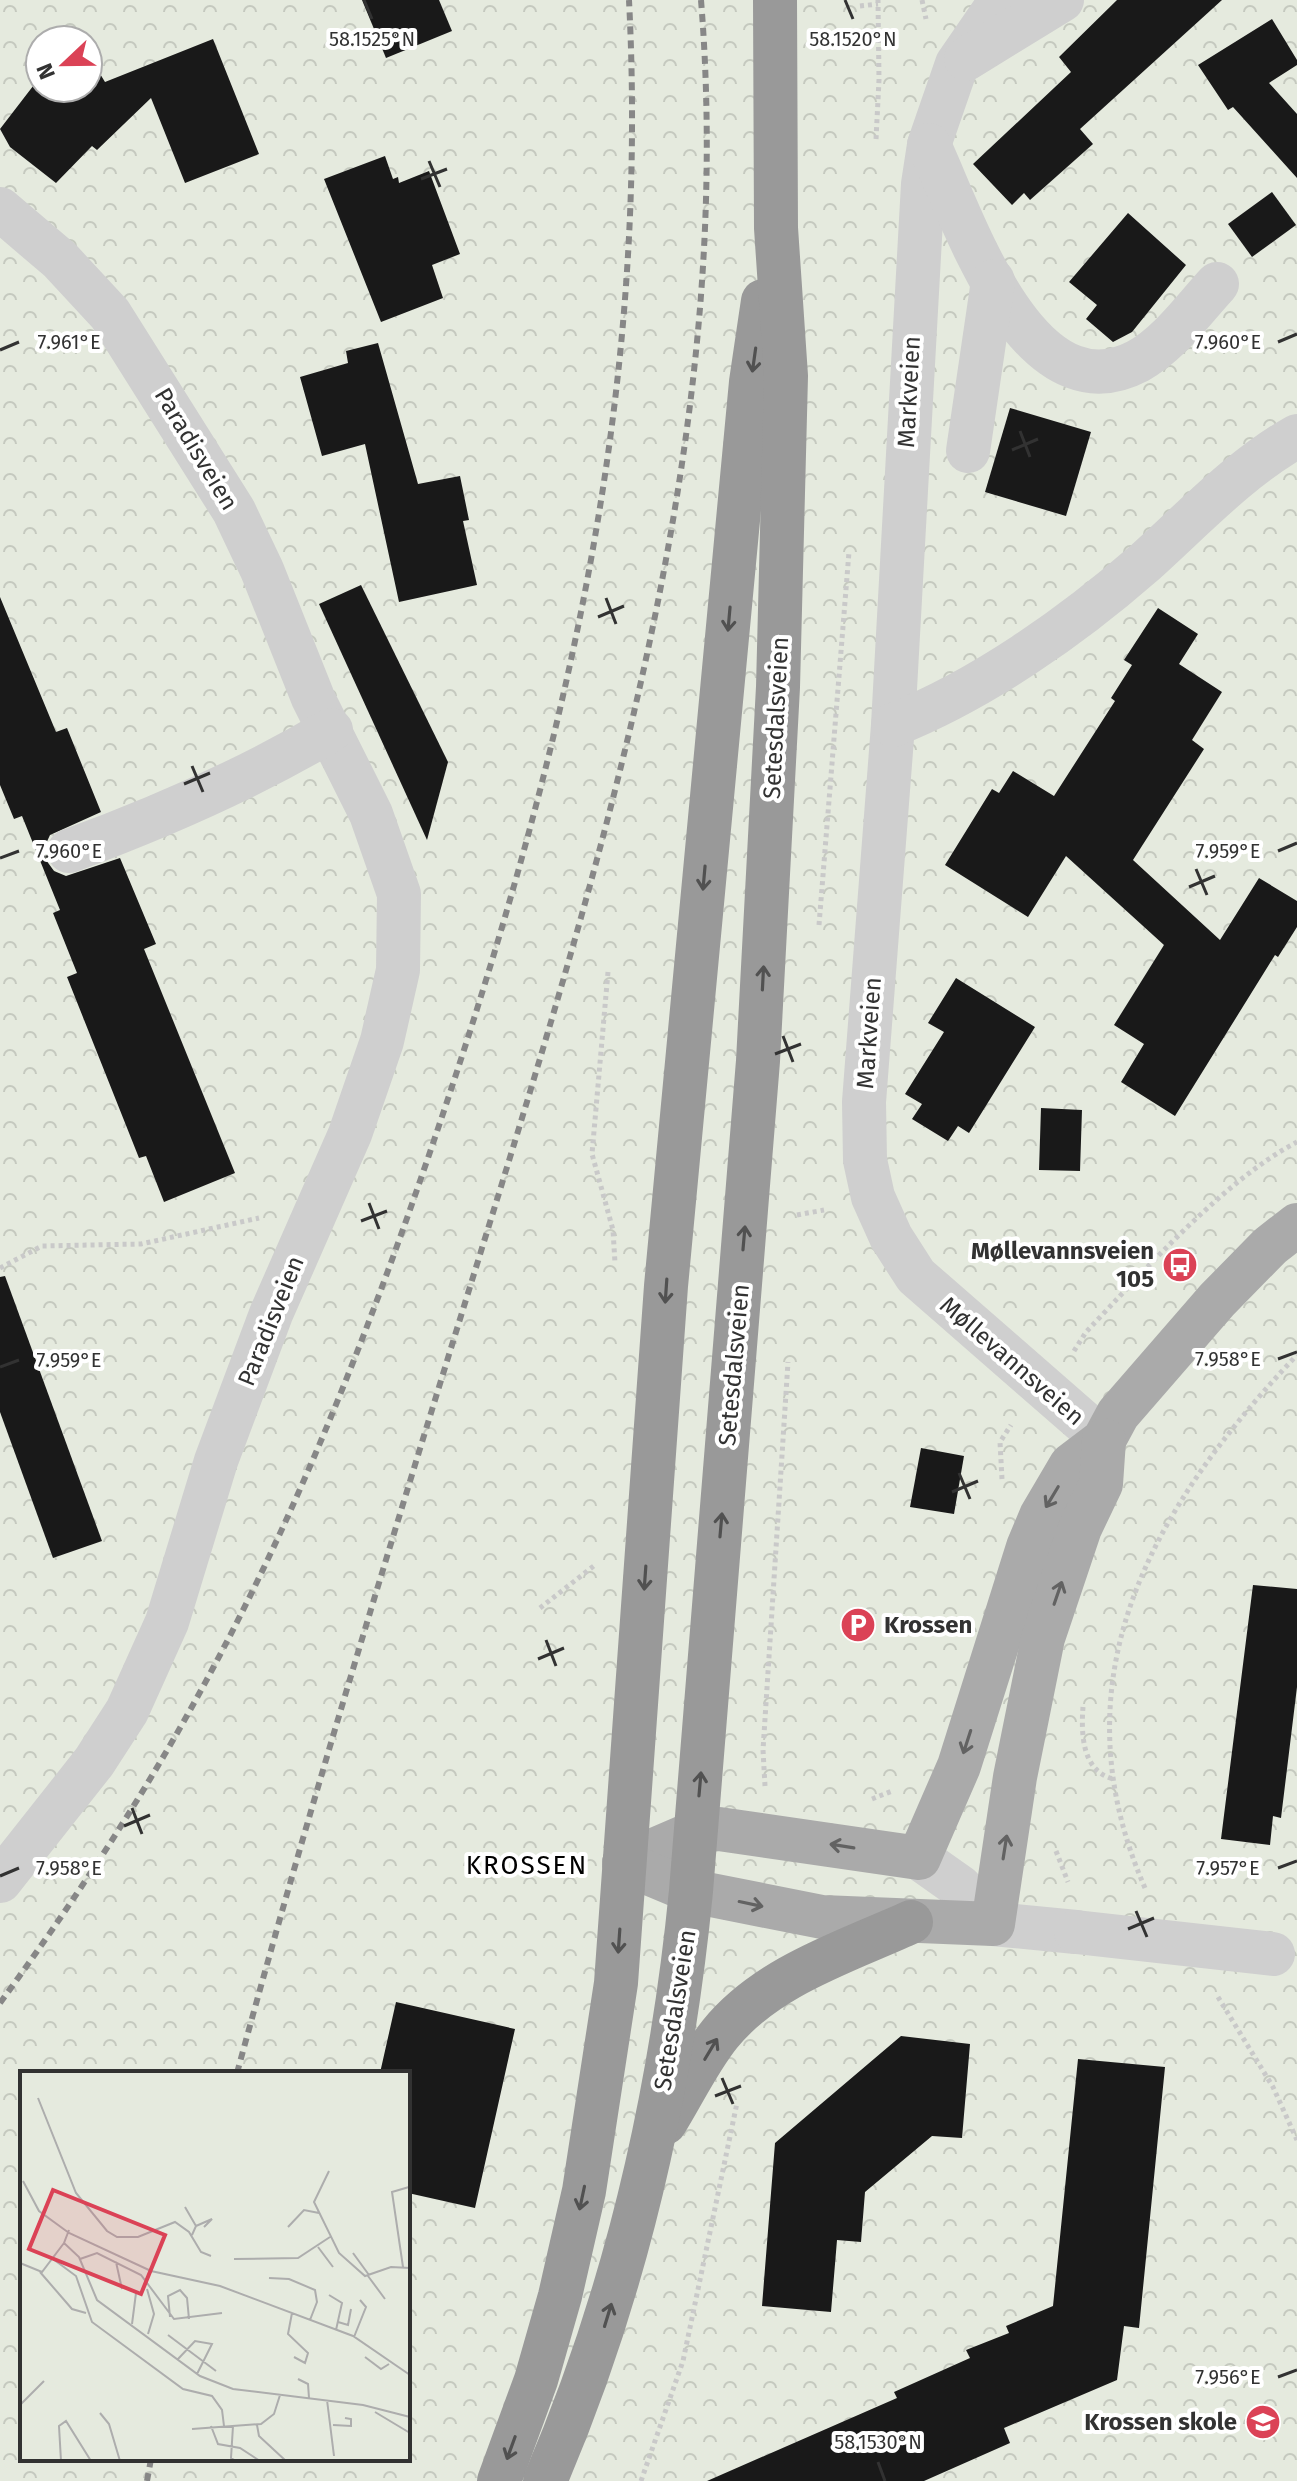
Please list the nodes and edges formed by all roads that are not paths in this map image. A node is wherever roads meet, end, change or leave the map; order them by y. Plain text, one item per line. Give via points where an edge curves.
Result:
1 (775, 0) edge
2 (1001, 0) edge
3 (1062, 0) edge
4 (957, 64) junction
5 (929, 145) junction
6 (0, 209) edge
7 (776, 228) junction
8 (993, 281) junction
9 (1217, 284) dead end
10 (1297, 436) edge
11 (968, 451) dead end
12 (893, 725) junction
13 (331, 730) junction
14 (69, 851) dead end
15 (873, 1197) joint
16 (1297, 1225) edge
17 (1104, 1440) junction
18 (696, 1832) junction
19 (919, 1858) junction
20 (624, 1863) junction
21 (0, 1881) edge
22 (691, 1891) junction
23 (911, 1922) junction
24 (993, 1924) junction
25 (1285, 1955) edge
26 (655, 2139) junction
27 (499, 2481) edge
28 (545, 2481) edge

1 - 7 highway, Setesdalsveien
2 - 4 street, Markveien
3 - 4 street
4 - 5 street, Markveien
5 - 8 street
5 - 12 street, Markveien via 918,251
6 - 13 street, Paradisveien via 60,260 110,314 153,379 234,511
18 -> 7 highway, Setesdalsveien via 758,1061 778,687 786,376
7 -> 20 highway, Setesdalsveien via 751,382 679,1141
8 - 9 street via 1034,342 1059,362 1088,371 1114,370 1155,350
8 - 11 street
10 - 12 street via 1040,642 987,679
12 - 15 street, Markveien via 864,1102 865,1160
13 - 14 street via 153,820
13 - 21 street, Paradisveien via 371,814 399,894 398,970 382,1041 350,1134 271,1314 216,1461 167,1622 127,1711 94,1762
15 - 17 street, Møllevannsveien via 916,1276
16 - 17 main road, Møllevannsveien via 1217,1300 1118,1414
17 -> 19 main road via 1071,1465 1041,1516 959,1766
24 -> 17 main road via 1043,1638 1080,1528 1101,1484
19 -> 18 main road via 760,1833
18 - 20 main road
18 - 22 highway, Setesdalsveien
19 - 24 street via 960,1887
20 - 22 main road
20 -> 27 highway, Setesdalsveien via 616,1983 584,2191 536,2380
22 -> 23 main road via 822,1917
22 - 26 highway, Setesdalsveien via 682,1981
23 - 24 main road
26 -> 23 highway via 720,2034 748,2008 805,1969
24 - 25 street, bridge
28 -> 26 highway, Setesdalsveien via 585,2389

